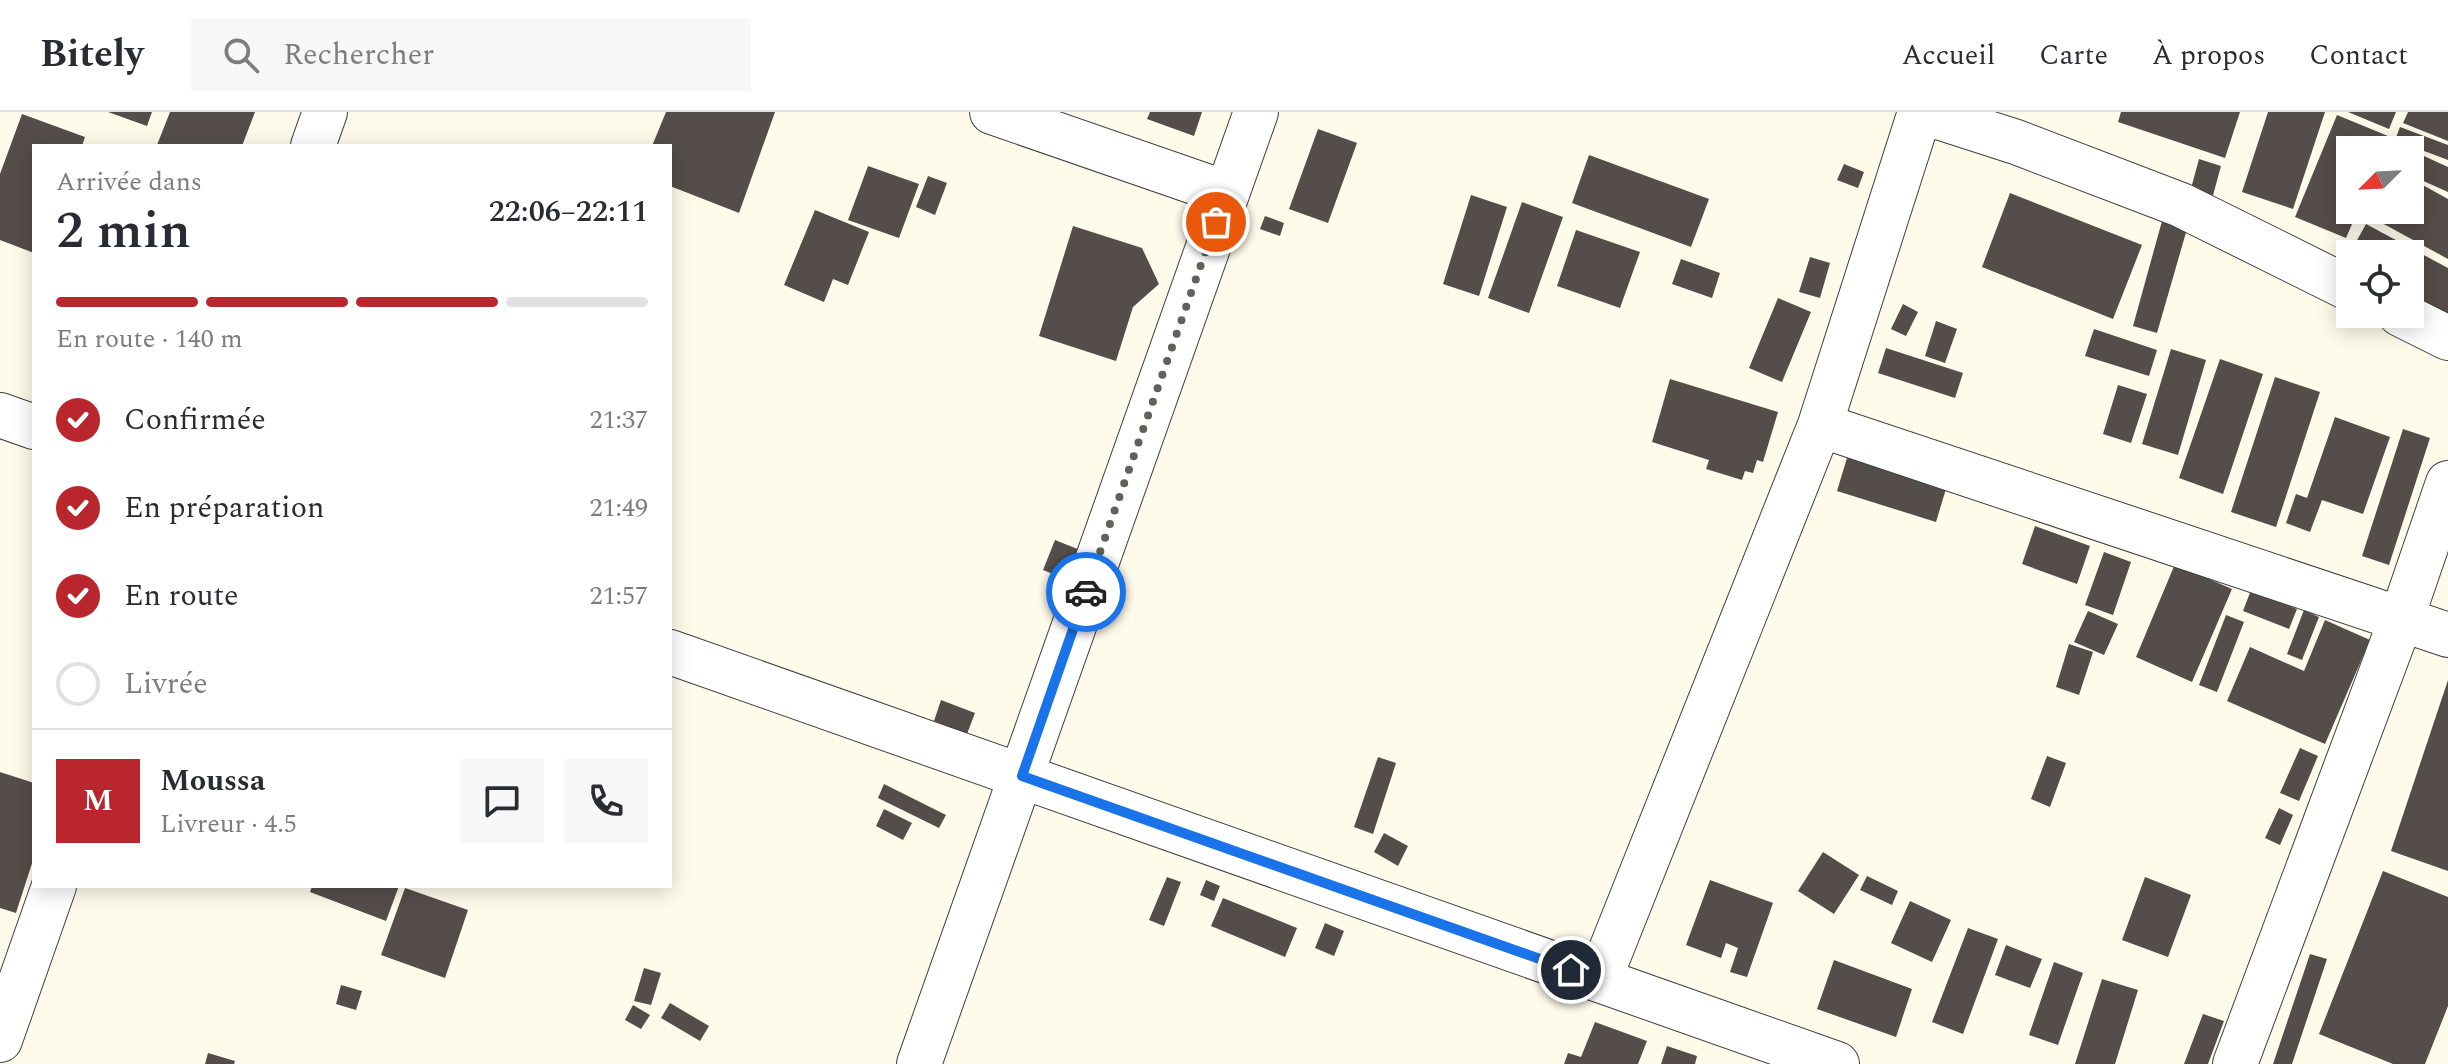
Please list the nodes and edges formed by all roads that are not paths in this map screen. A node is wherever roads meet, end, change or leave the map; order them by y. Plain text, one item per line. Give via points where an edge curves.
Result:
1 (325, 112) edge
2 (992, 112) edge
3 (1256, 112) edge
4 (1922, 112) edge
5 (314, 144) edge
6 (1226, 193) junction
7 (2336, 282) edge
8 (2424, 326) edge
9 (2448, 338) edge
10 (0, 415) edge
11 (1820, 425) junction
12 (32, 426) edge
13 (2448, 483) edge
14 (2402, 617) junction
15 (2448, 635) edge
16 (672, 653) edge
17 (1022, 776) junction
18 (53, 888) edge
19 (1599, 980) junction
20 (0, 1040) edge
21 (919, 1064) edge
22 (1837, 1064) edge
23 (2235, 1064) edge

1 - 5 street
2 - 6 street
3 - 6 street
4 - 7 street via 2181,205
4 - 11 street
6 - 17 street
8 - 9 street
10 - 12 street
11 - 14 street
11 - 19 street
13 - 14 street
14 - 15 street
14 - 23 street
16 - 17 street
17 - 19 street
17 - 21 street
18 - 20 street
19 - 22 street

